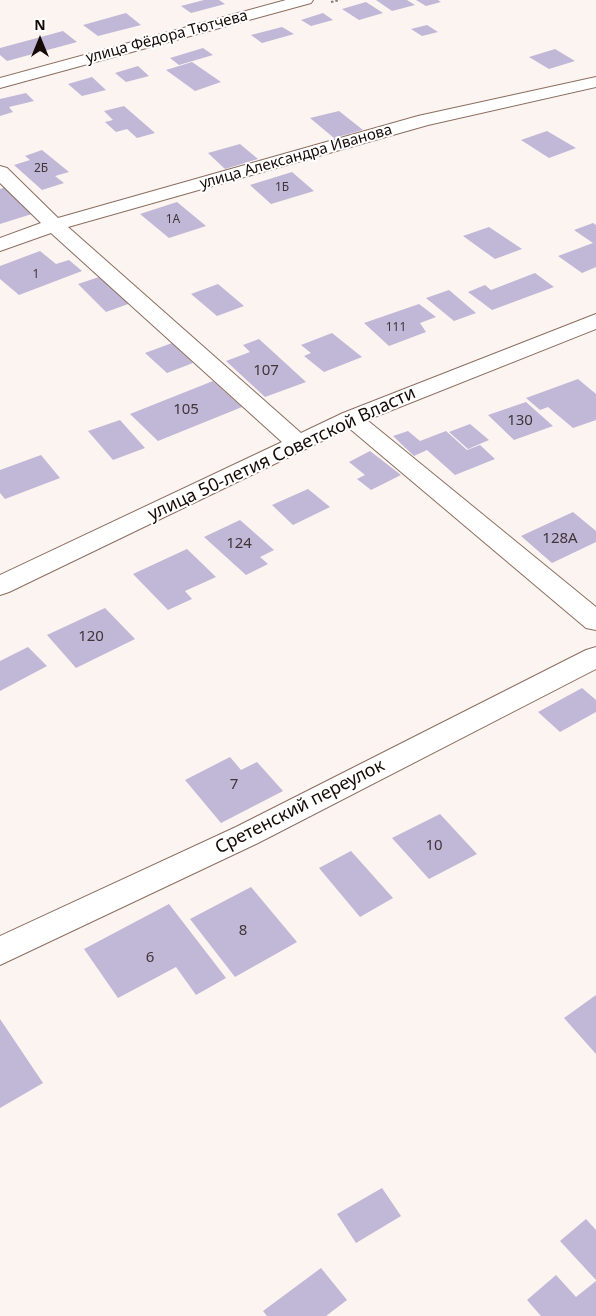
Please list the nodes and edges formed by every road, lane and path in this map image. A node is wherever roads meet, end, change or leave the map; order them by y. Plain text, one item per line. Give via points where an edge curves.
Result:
1 (305, 0) edge
2 (596, 82) edge
3 (0, 83) edge
4 (0, 172) edge
5 (54, 225) junction
6 (0, 245) edge
7 (596, 321) edge
8 (351, 418) junction
9 (298, 443) junction
10 (0, 586) edge
11 (596, 621) edge
12 (596, 658) edge
13 (0, 950) edge

1 - 3 street, улица Фёдора Тютчева
2 - 5 street, улица Александра Иванова via 424,120
4 - 5 street
5 - 6 street, улица Александра Иванова
5 - 9 street
7 - 8 street, улица 50-летия Советской Власти
8 - 9 street, улица 50-летия Советской Власти
8 - 11 street
9 - 10 street, улица 50-летия Советской Власти
12 - 13 street, Сретенский переулок via 247,835

